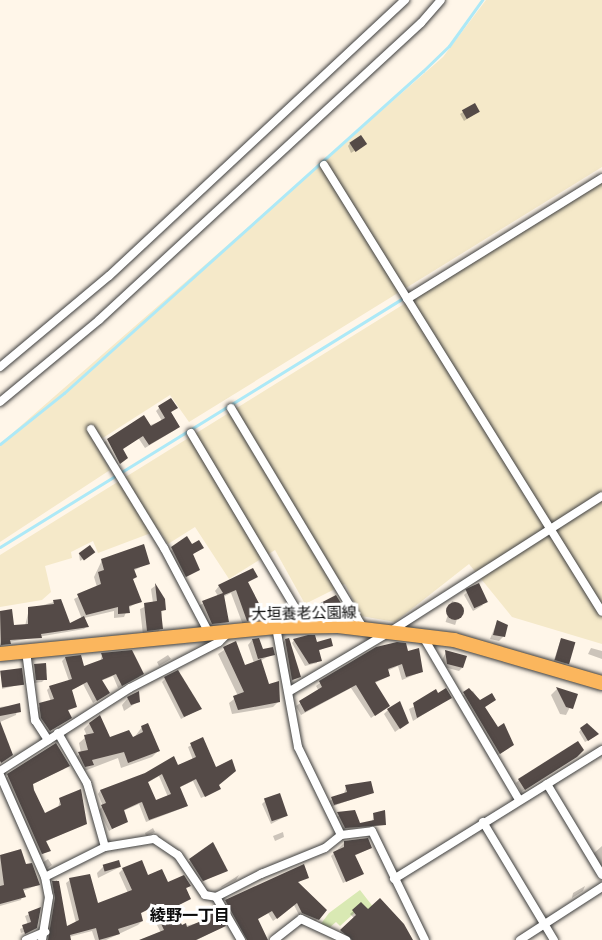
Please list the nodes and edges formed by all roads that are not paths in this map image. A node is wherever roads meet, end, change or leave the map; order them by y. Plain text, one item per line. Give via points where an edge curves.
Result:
1 (405, 0) edge
2 (441, 0) edge
3 (324, 165) dead end
4 (602, 178) edge
5 (407, 299) junction
6 (0, 367) edge
7 (0, 402) edge
8 (231, 408) dead end
9 (91, 429) dead end
10 (191, 433) dead end
11 (602, 496) edge
12 (550, 528) junction
13 (602, 612) edge
14 (306, 626) junction
15 (276, 627) junction
16 (363, 628) junction
17 (230, 631) junction
18 (392, 631) junction
19 (209, 633) junction
20 (422, 634) junction
21 (26, 651) junction
22 (0, 654) edge
23 (602, 683) edge
24 (290, 690) junction
25 (58, 733) junction
26 (48, 740) junction
27 (602, 750) edge
28 (0, 773) edge
29 (547, 784) junction
30 (519, 800) junction
31 (483, 822) junction
32 (341, 835) junction
33 (105, 847) junction
34 (602, 875) edge
35 (45, 877) junction
36 (394, 879) junction
37 (602, 887) edge
38 (216, 897) junction
39 (544, 925) junction
40 (44, 936) edge
41 (26, 940) edge
42 (241, 940) edge
43 (274, 940) edge
44 (346, 940) edge
45 (425, 940) edge
46 (520, 940) edge
47 (554, 940) edge

1 - 6 street via 109,276
2 - 7 street via 421,23 99,320
3 - 5 street
4 - 5 street
5 - 12 street
8 - 16 street
9 - 19 street via 164,548
10 - 14 street
11 - 12 street
12 - 13 street
12 - 18 street
14 - 15 main road, 大垣養老公園線
14 - 16 main road, 大垣養老公園線
15 - 17 main road, 大垣養老公園線
15 - 24 street
16 - 18 main road, 大垣養老公園線
17 - 19 main road, 大垣養老公園線
17 - 25 street via 219,642 130,688
18 - 20 main road, 大垣養老公園線
18 - 24 street
19 - 21 main road, 大垣養老公園線
20 - 23 main road, 大垣養老公園線
20 - 30 street
21 - 22 main road, 大垣養老公園線
21 - 26 street via 35,720
24 - 32 street via 298,747
25 - 26 street
25 - 33 street via 87,783
26 - 28 street
27 - 29 street
28 - 35 street
29 - 30 street
29 - 34 street
30 - 31 street
31 - 36 street
31 - 39 street
32 - 36 street via 372,831
32 - 38 street via 325,848
33 - 35 street
33 - 38 street via 154,839 178,855 205,895
35 - 40 street via 49,897
36 - 45 street
37 - 39 street
38 - 42 street
39 - 46 street
39 - 47 street
40 - 41 street
43 - 44 street via 301,919

